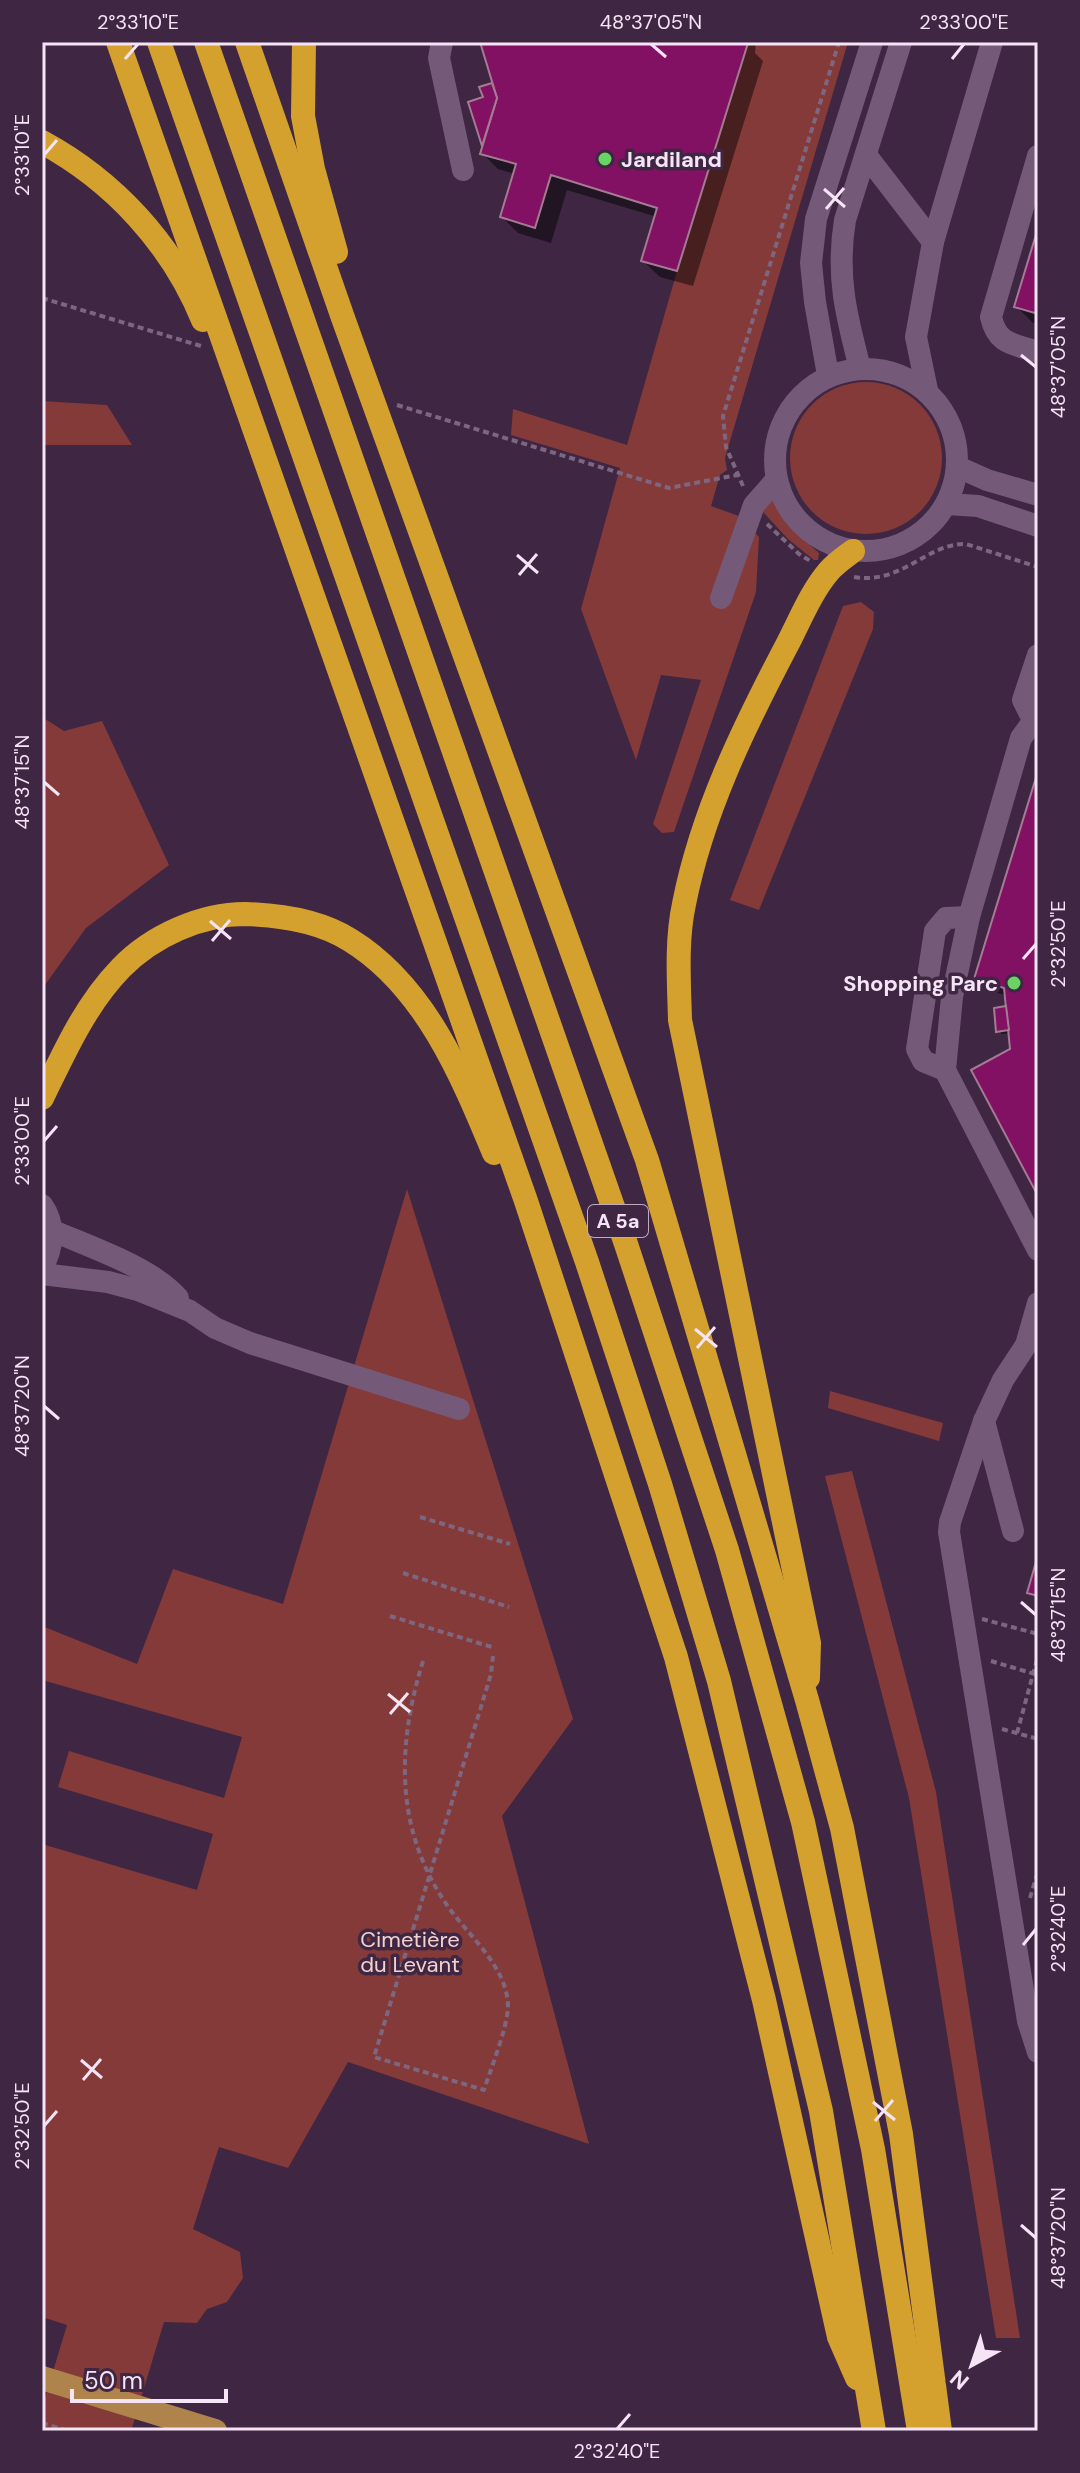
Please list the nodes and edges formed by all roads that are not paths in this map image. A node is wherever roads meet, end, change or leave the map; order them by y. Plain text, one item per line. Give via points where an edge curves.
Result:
1 (118, 42) edge
2 (159, 42) edge
3 (206, 42) edge
4 (247, 42) edge
5 (304, 42) edge
6 (442, 42) edge
7 (872, 42) edge
8 (901, 42) edge
9 (917, 42) edge
10 (992, 42) edge
11 (887, 87) junction
12 (42, 142) edge
13 (866, 155) junction
14 (1038, 156) edge
15 (463, 170) dead end
16 (1031, 202) edge
17 (933, 242) junction
18 (343, 318) junction
19 (1038, 352) edge
20 (860, 368) junction
21 (828, 375) junction
22 (238, 381) junction
23 (927, 390) junction
24 (958, 467) junction
25 (776, 480) junction
26 (1038, 495) edge
27 (947, 504) junction
28 (1038, 526) edge
29 (853, 551) junction
30 (721, 598) dead end
31 (1038, 655) edge
32 (1036, 721) edge
33 (42, 1098) edge
34 (526, 1201) junction
35 (42, 1205) edge
36 (51, 1230) junction
37 (1038, 1250) edge
38 (42, 1267) edge
39 (42, 1274) edge
40 (1038, 1303) edge
41 (190, 1311) junction
42 (459, 1409) dead end
43 (984, 1421) junction
44 (1013, 1531) dead end
45 (807, 1700) junction
46 (1028, 1961) edge
47 (1038, 2052) edge
48 (42, 2378) edge
49 (872, 2420) edge
50 (215, 2431) edge
51 (919, 2431) edge
52 (940, 2431) edge

1 - 22 highway
2 - 49 highway, A 5a via 660,1484 719,1681 821,2111
3 - 51 highway, A 5a via 616,1214 727,1550 803,1822 873,2149
4 - 18 highway
5 - 18 highway via 303,116 338,258
6 - 15 street via 439,58
7 - 21 street via 816,219 812,276
8 - 11 street
9 - 11 street
10 - 17 street
11 - 13 street
12 - 22 highway via 73,158 117,194 162,245 202,316 213,347
13 - 17 street
13 - 20 street via 840,250 844,311
14 - 16 street
16 - 19 street via 991,317 994,331 1004,341
17 - 23 street via 916,337
18 - 45 highway via 647,1160
20 - 21 street
20 - 23 street via 895,373
21 - 25 street via 802,393 783,418 774,448
22 - 34 highway
23 - 24 street via 945,412 956,438
24 - 26 street
24 - 27 street
25 - 29 street via 803,527 826,543
25 - 30 street via 754,505
27 - 28 street via 978,506
27 - 29 street via 930,526 907,542 881,551
29 - 45 highway via 830,570 813,596 757,701 712,803 683,908 679,967 682,1033 809,1643
31 - 32 street via 1023,700
32 - 37 street via 1021,738 969,917 952,997 945,1070
33 - 34 highway via 70,1040 121,968 156,941 202,920 274,915 350,940 391,974 453,1060 502,1173
34 - 49 highway via 676,1657 764,2000 839,2337
35 - 36 street
36 - 38 street
36 - 41 street via 148,1275
39 - 41 street via 108,1282
40 - 43 street via 1026,1345
41 - 42 street via 250,1343
43 - 44 street
43 - 46 street via 950,1522 981,1724
45 - 52 highway via 842,1828 901,2134
46 - 47 street via 1028,2021
48 - 50 main road

